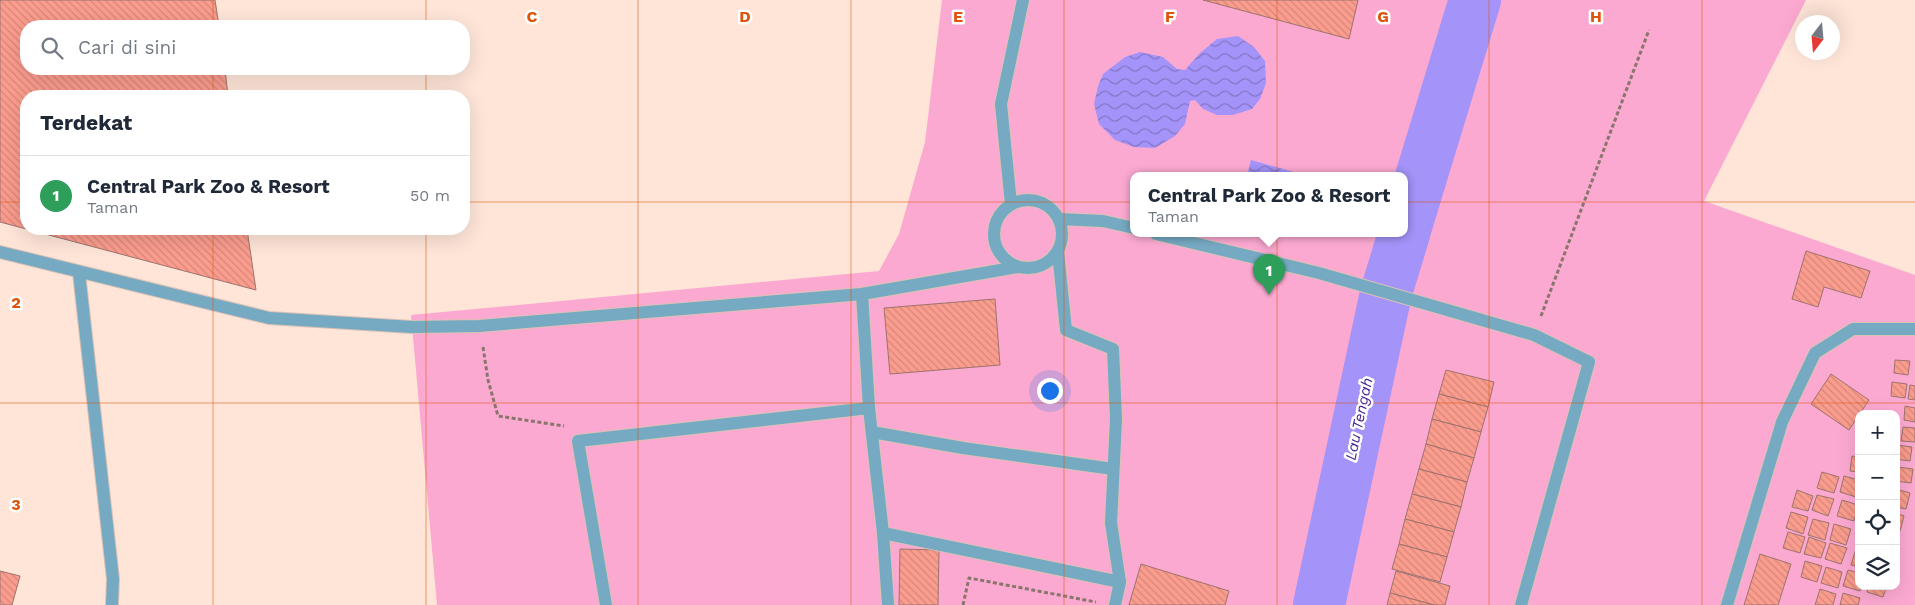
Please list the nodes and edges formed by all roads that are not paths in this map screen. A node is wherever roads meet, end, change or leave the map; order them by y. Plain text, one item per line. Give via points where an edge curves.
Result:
1 (1023, 0) edge
2 (1011, 204) junction
3 (1059, 219) junction
4 (1130, 227) edge
5 (1169, 237) edge
6 (0, 252) edge
7 (1058, 252) junction
8 (1018, 266) junction
9 (79, 273) junction
10 (862, 294) junction
11 (1915, 329) edge
12 (869, 408) junction
13 (872, 432) junction
14 (1113, 469) junction
15 (883, 533) junction
16 (1120, 582) junction
17 (112, 605) edge
18 (606, 605) edge
19 (888, 605) edge
20 (1115, 605) edge
21 (1521, 605) edge
22 (1727, 605) edge

1 - 2 lane via 1001,104
2 - 3 lane via 1021,200 1044,203
2 - 8 lane via 1001,213 995,225 994,238 1002,255
3 - 4 lane via 1103,221
3 - 7 lane via 1062,241
5 - 21 lane via 1319,273 1423,303 1534,336 1589,362
6 - 9 lane
7 - 8 lane via 1041,265 1030,268
7 - 14 lane via 1066,330 1114,349 1116,418
8 - 10 lane
9 - 10 lane via 269,318 412,327 479,326
9 - 17 lane via 113,579
10 - 12 lane
11 - 22 lane via 1853,329 1814,353 1782,422
12 - 13 lane
12 - 18 lane via 578,441
13 - 14 lane
13 - 15 lane
14 - 16 lane via 1112,522
15 - 16 lane
15 - 19 lane
16 - 20 lane

